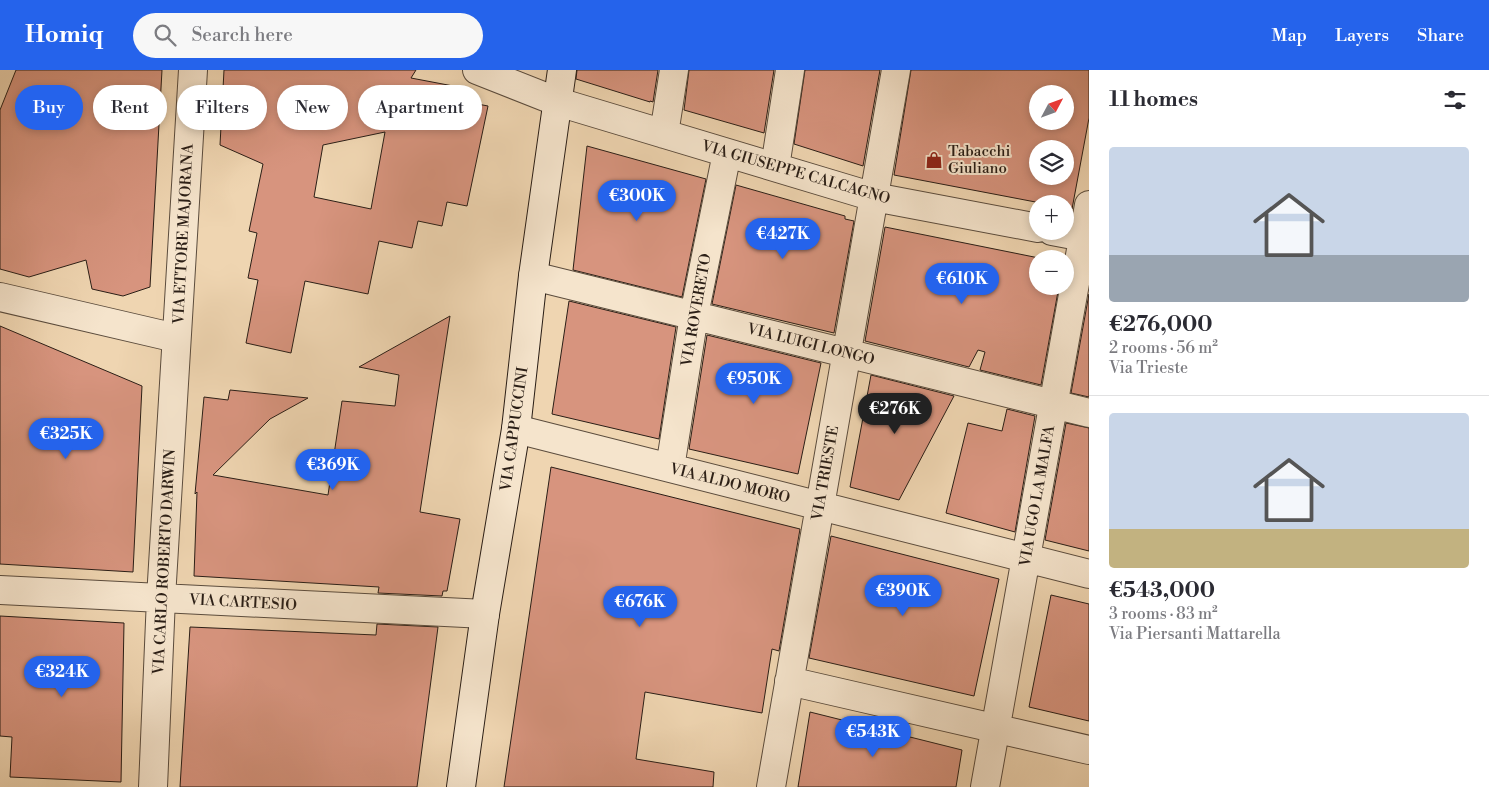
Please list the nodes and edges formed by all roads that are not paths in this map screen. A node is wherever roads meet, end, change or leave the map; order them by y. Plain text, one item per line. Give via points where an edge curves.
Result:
1 (192, 70) edge
2 (477, 70) edge
3 (562, 70) edge
4 (674, 70) edge
5 (790, 70) edge
6 (896, 70) edge
7 (558, 102) junction
8 (664, 134) junction
9 (727, 153) junction
10 (775, 167) junction
11 (874, 197) junction
12 (1089, 204) edge
13 (1029, 226) edge
14 (1086, 238) edge
15 (533, 276) junction
16 (0, 297) edge
17 (694, 315) junction
18 (176, 338) junction
19 (846, 353) junction
20 (1054, 404) junction
21 (1089, 413) edge
22 (516, 429) junction
23 (670, 468) junction
24 (820, 506) junction
25 (1026, 558) junction
26 (1089, 574) edge
27 (0, 590) edge
28 (161, 598) junction
29 (486, 614) junction
30 (789, 681) junction
31 (996, 728) junction
32 (1089, 750) edge
33 (153, 787) edge
34 (461, 787) edge
35 (771, 787) edge
36 (985, 787) edge

1 - 18 street, VIA ETTORE MAJORANA
2 - 7 street, VIA GIUSEPPE CALCAGNO
3 - 7 street, VIA CAPPUCCINI
4 - 8 street
5 - 10 street
6 - 11 street, VIA TRIESTE
7 - 8 street, VIA GIUSEPPE CALCAGNO
7 - 15 street, VIA CAPPUCCINI
8 - 9 street, VIA GIUSEPPE CALCAGNO
9 - 10 street, VIA GIUSEPPE CALCAGNO
9 - 17 street, VIA ROVERETO
10 - 11 street, VIA GIUSEPPE CALCAGNO
11 - 13 street, VIA GIUSEPPE CALCAGNO
11 - 19 street, VIA TRIESTE
12 - 14 street, VIA UGO LA MALFA
14 - 20 street, VIA UGO LA MALFA
15 - 17 street, VIA LUIGI LONGO
15 - 22 street, VIA CAPPUCCINI
16 - 18 street
17 - 19 street, VIA LUIGI LONGO
17 - 23 street, VIA ROVERETO
18 - 28 street, VIA CARLO ROBERTO DARWIN
19 - 20 street, VIA LUIGI LONGO
19 - 24 street, VIA TRIESTE
20 - 21 street, VIA LUIGI LONGO
20 - 25 street, VIA UGO LA MALFA
22 - 23 street, VIA ALDO MORO
22 - 29 street, VIA CAPPUCCINI
23 - 24 street, VIA ALDO MORO
24 - 25 street, VIA ALDO MORO
24 - 30 street, VIA TRIESTE
25 - 26 street, VIA ALDO MORO
25 - 31 street, VIA UGO LA MALFA
27 - 28 street, VIA CARTESIO
28 - 29 street, VIA CARTESIO
28 - 33 street, VIA CARLO ROBERTO DARWIN
29 - 34 street, VIA CAPPUCCINI
30 - 31 street
30 - 35 street, VIA TRIESTE
31 - 32 street
31 - 36 street, VIA UGO LA MALFA

